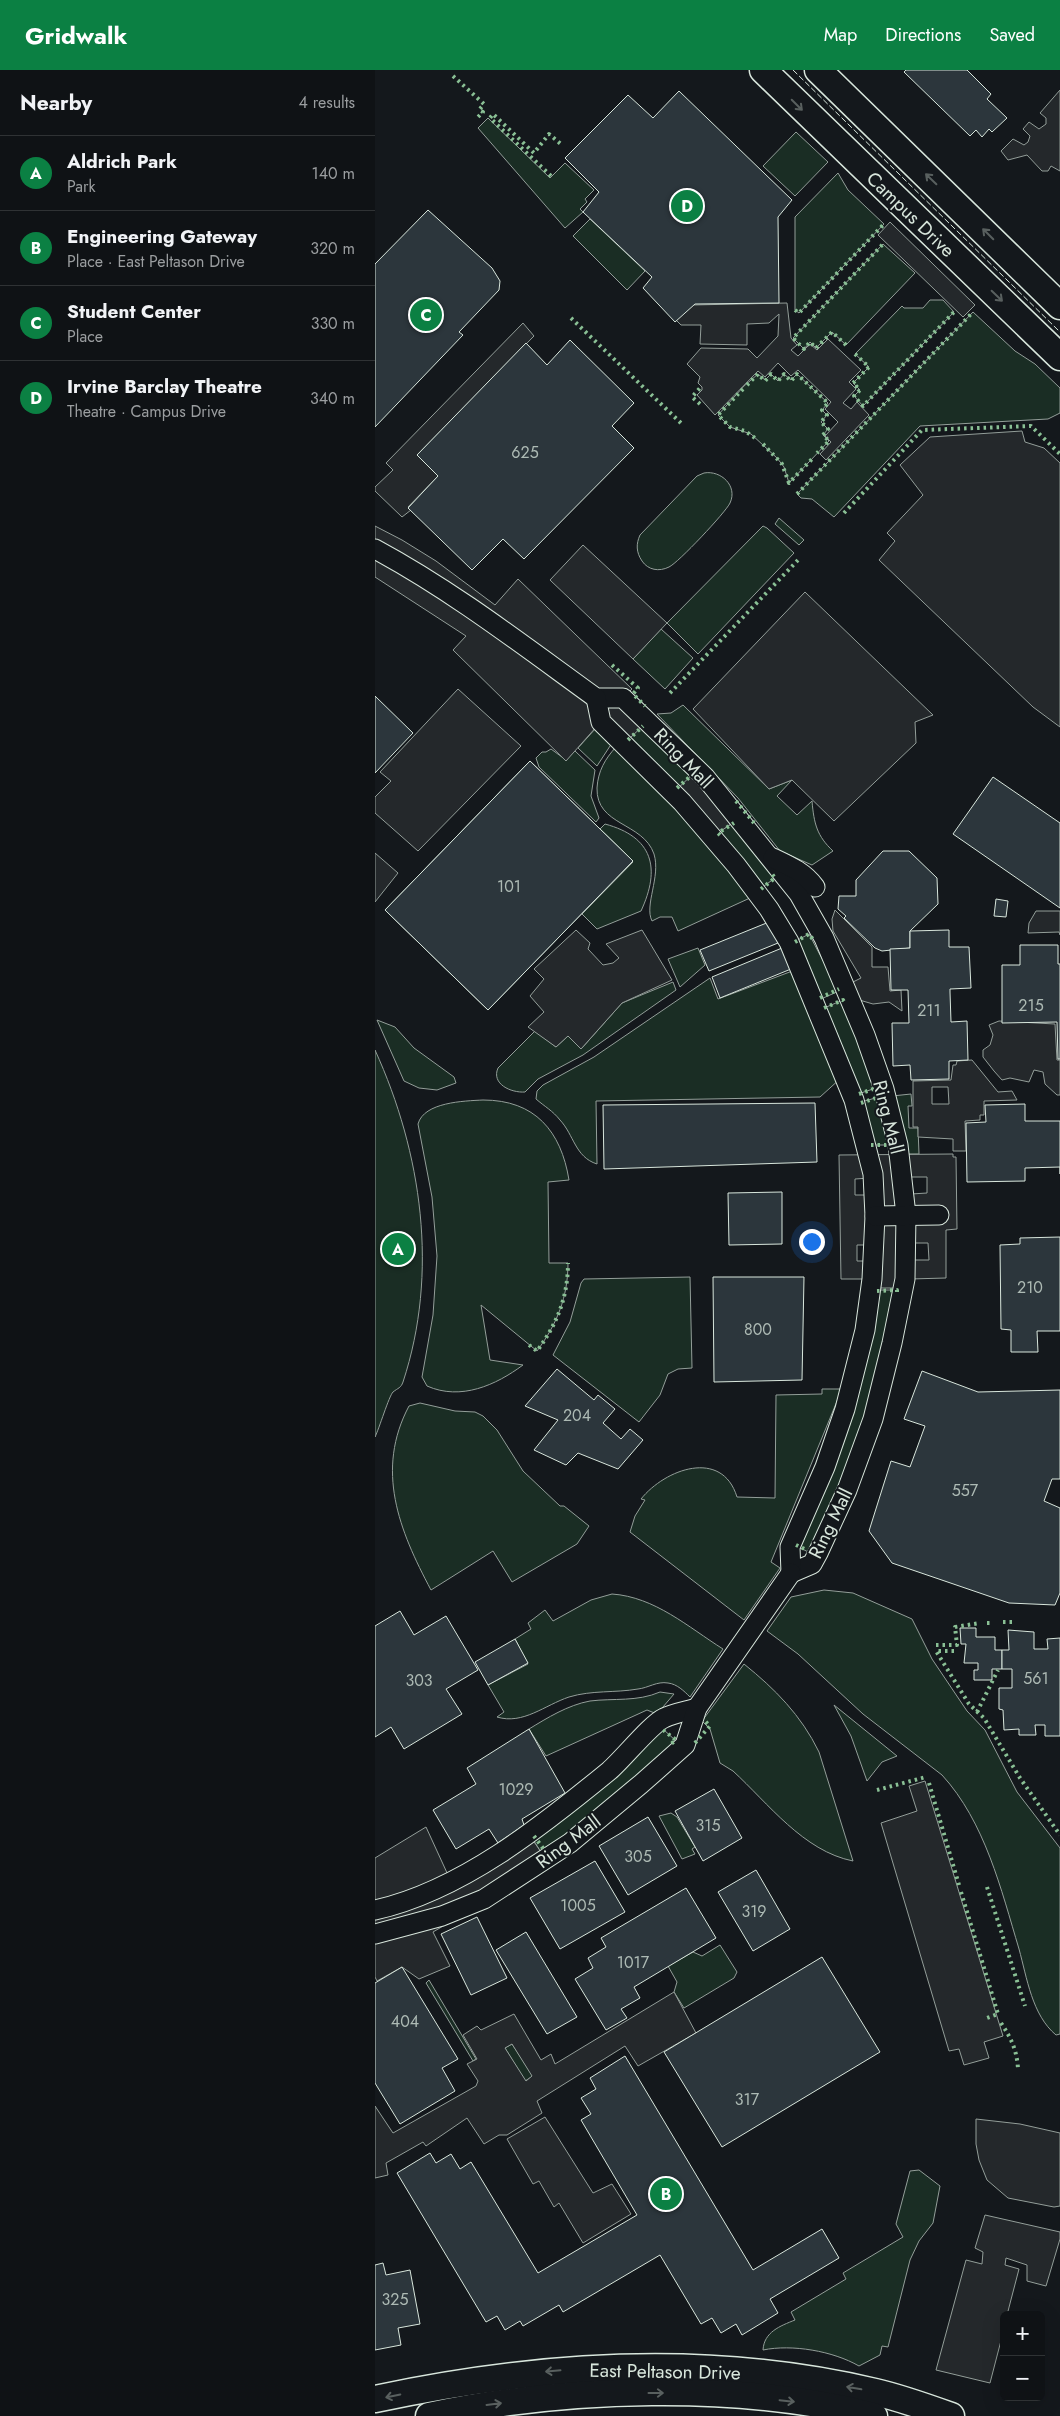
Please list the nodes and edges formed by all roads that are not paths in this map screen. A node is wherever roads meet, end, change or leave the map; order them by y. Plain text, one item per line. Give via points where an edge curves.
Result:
1 (763, 70) edge
2 (818, 70) edge
3 (1060, 306) edge
4 (1060, 357) edge
5 (375, 549) edge
6 (596, 698) junction
7 (770, 857) junction
8 (815, 887) dead end
9 (906, 1215) junction
10 (939, 1215) dead end
11 (875, 1216) junction
12 (791, 1573) junction
13 (699, 1706) junction
14 (375, 1910) edge
15 (375, 1934) edge
16 (375, 2400) edge
17 (429, 2416) edge
18 (874, 2416) edge
19 (951, 2416) edge

1 -> 4 main road, Campus Drive
3 -> 2 main road, Campus Drive
5 - 6 street via 448,592
6 - 7 street, Ring Mall via 623,698 705,777
6 - 11 street, Ring Mall via 601,722 682,802 736,865 789,942 854,1100 873,1174
7 - 8 street via 795,868
7 - 9 street, Ring Mall via 799,894 825,938 865,1035 884,1089 898,1145
9 - 10 street
9 - 11 street
9 - 12 street, Ring Mall via 903,1293 873,1419 847,1490 818,1553 812,1564
11 - 12 street, Ring Mall via 872,1279 865,1330 845,1409 825,1467 790,1547
12 - 13 street
13 - 14 street, Ring Mall via 663,1719 611,1769 502,1852 432,1892 400,1905
13 - 15 street, Ring Mall via 685,1745 570,1843 483,1899 442,1916
19 -> 16 main road, East Peltason Drive via 874,2391 792,2377 653,2367 584,2368 515,2375 437,2386
17 -> 18 main road, East Peltason Drive via 477,2406 603,2393 738,2396 799,2402

